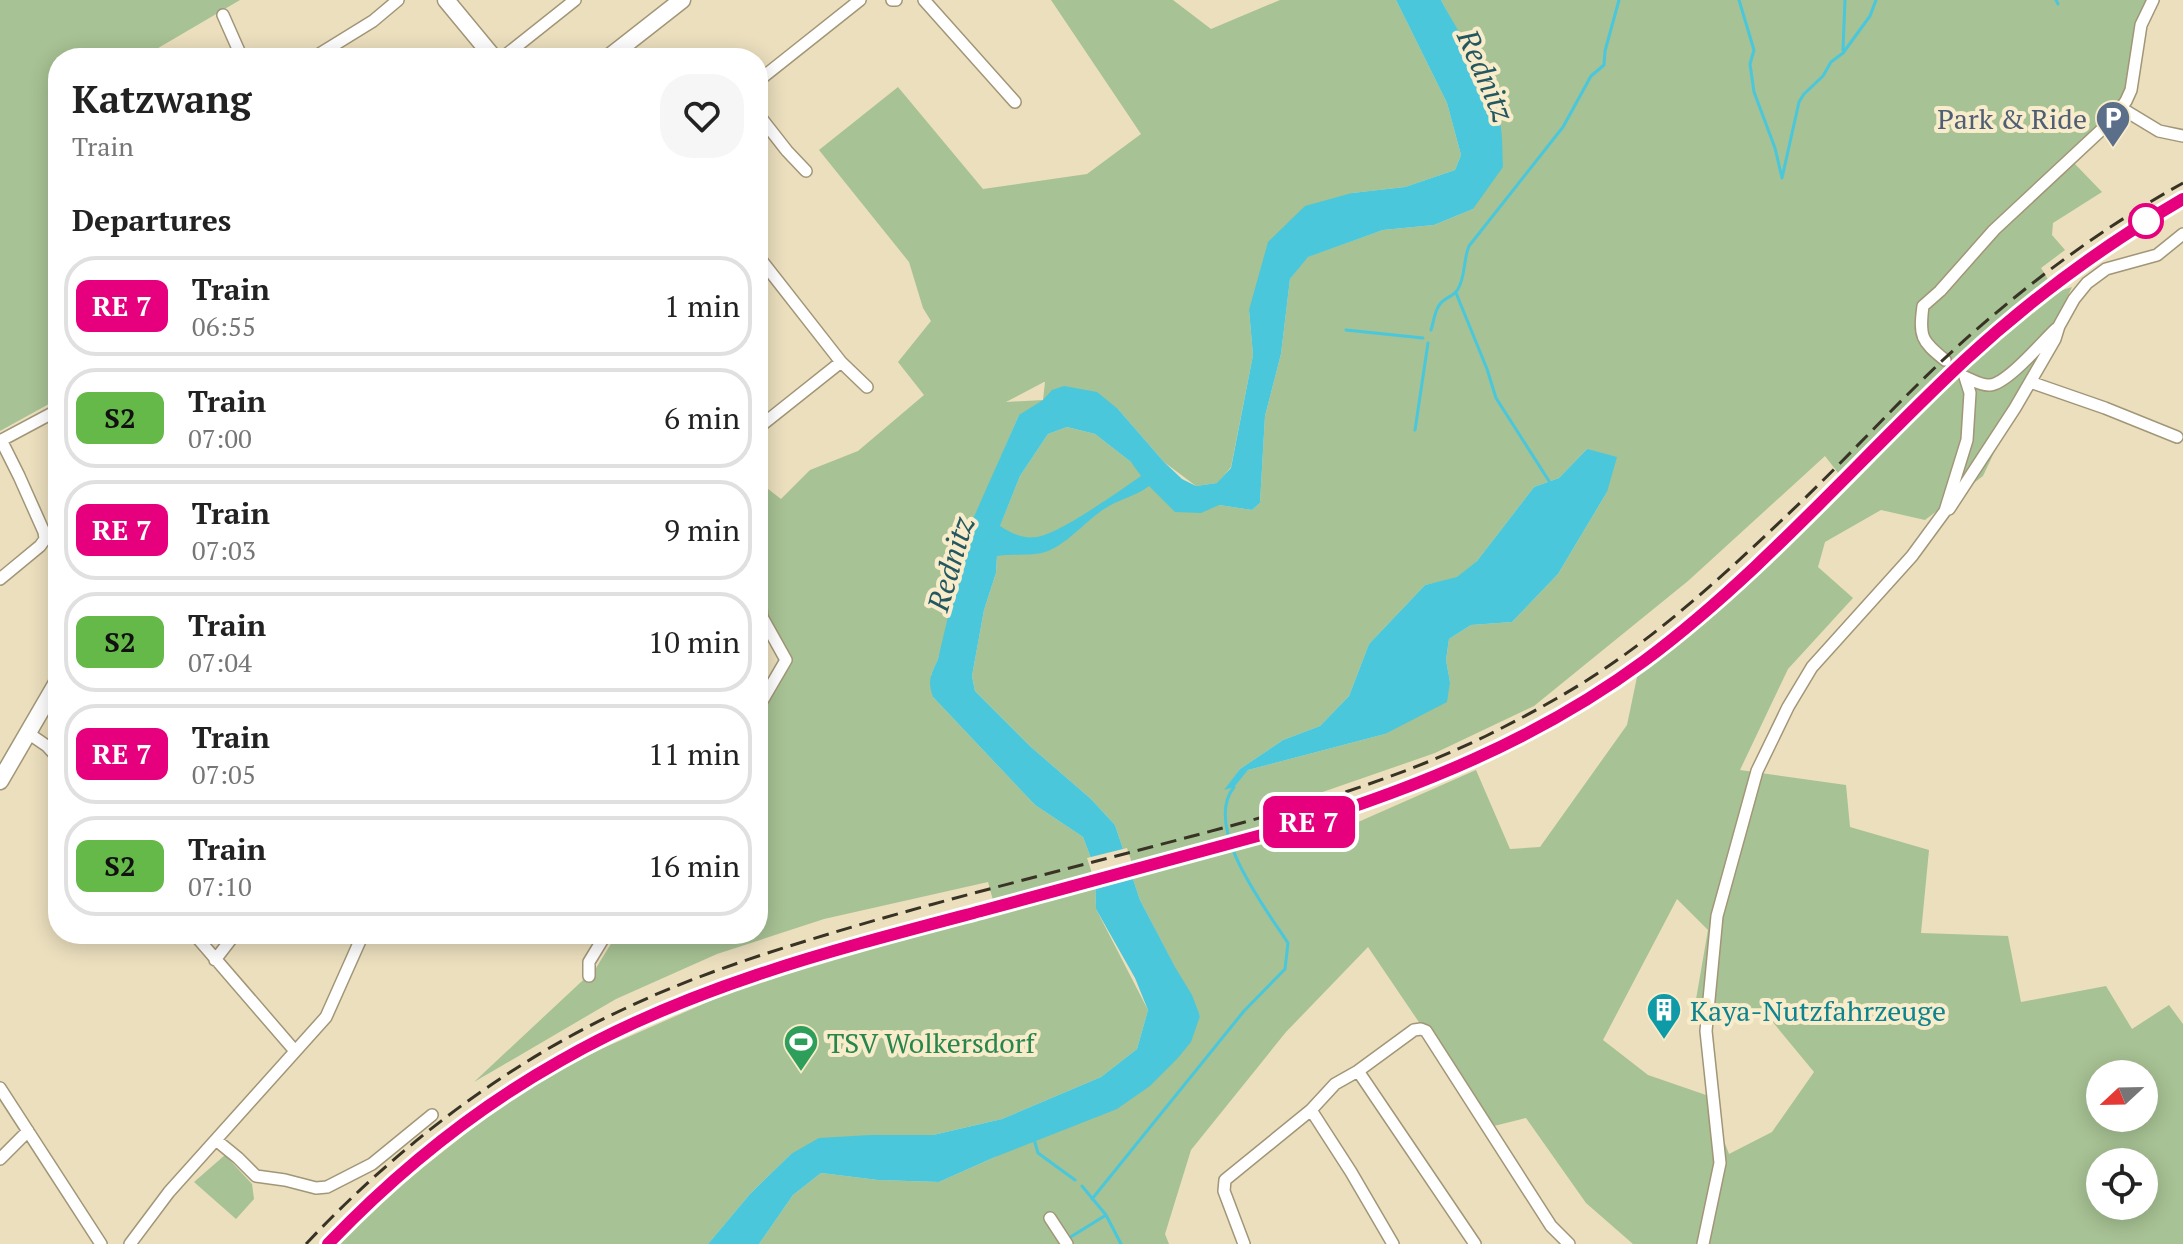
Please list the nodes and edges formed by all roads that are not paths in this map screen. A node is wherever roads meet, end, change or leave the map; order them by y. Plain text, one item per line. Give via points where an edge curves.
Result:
1 (398, 0) edge
2 (446, 0) edge
3 (575, 0) edge
4 (682, 0) edge
5 (860, 0) edge
6 (924, 0) edge
7 (2153, 0) edge
8 (223, 15) dead end
9 (238, 48) edge
10 (329, 48) edge
11 (486, 48) edge
12 (515, 48) edge
13 (621, 48) edge
14 (768, 73) edge
15 (1015, 102) dead end
16 (2121, 108) junction
17 (768, 127) edge
18 (2183, 136) edge
19 (806, 171) dead end
20 (2183, 234) edge
21 (768, 269) edge
22 (2059, 326) junction
23 (1945, 360) tunnel mouth
24 (841, 362) junction
25 (2030, 382) junction
26 (867, 387) dead end
27 (48, 415) edge
28 (768, 420) edge
29 (2177, 437) dead end
30 (1, 441) edge
31 (1945, 511) junction
32 (0, 579) edge
33 (768, 628) edge
34 (768, 691) edge
35 (48, 698) edge
36 (28, 733) junction
37 (48, 747) edge
38 (0, 781) edge
39 (202, 944) edge
40 (227, 944) edge
41 (359, 944) edge
42 (600, 944) edge
43 (215, 960) junction
44 (589, 976) dead end
45 (295, 1051) junction
46 (1358, 1071) junction
47 (0, 1088) edge
48 (4, 1102) edge
49 (1311, 1110) junction
50 (432, 1115) dead end
51 (28, 1131) junction
52 (216, 1140) junction
53 (0, 1159) edge
54 (1050, 1218) dead end
55 (101, 1244) edge
56 (130, 1244) edge
57 (1067, 1244) edge
58 (1244, 1244) edge
59 (1393, 1244) edge
60 (1475, 1244) edge
61 (1569, 1244) edge
62 (1703, 1244) edge

1 - 10 street
2 - 11 main road
3 - 12 street
4 - 13 main road
5 - 14 street
6 - 15 street
7 - 16 street via 2141,25 2131,90
8 - 9 street
16 - 18 street via 2159,131
16 - 23 street via 1923,306 1920,329 1928,347
17 - 19 street
20 - 22 street via 2157,255 2098,273
21 - 24 street
22 - 25 street
22 - 31 street via 1998,382 1965,377 1970,393 1967,440
24 - 26 street
24 - 28 street
25 - 29 street
25 - 31 street
27 - 30 street
30 - 32 street via 45,539
31 - 62 street via 1912,556 1812,667 1757,771 1717,916 1706,1031 1720,1163
33 - 34 street via 786,660
35 - 36 main road
36 - 37 street
36 - 38 main road
39 - 43 street
40 - 43 street
41 - 45 street via 326,1017
42 - 44 street via 589,962
43 - 45 street
45 - 52 street
46 - 49 street via 1335,1084
46 - 60 street
46 - 61 street via 1414,1030 1426,1031 1551,1226
47 - 48 street
48 - 51 street
49 - 58 street via 1225,1180 1224,1191
49 - 59 street
50 - 52 street via 372,1164 327,1187 256,1176
51 - 53 street
51 - 55 street
52 - 56 street
54 - 57 street

